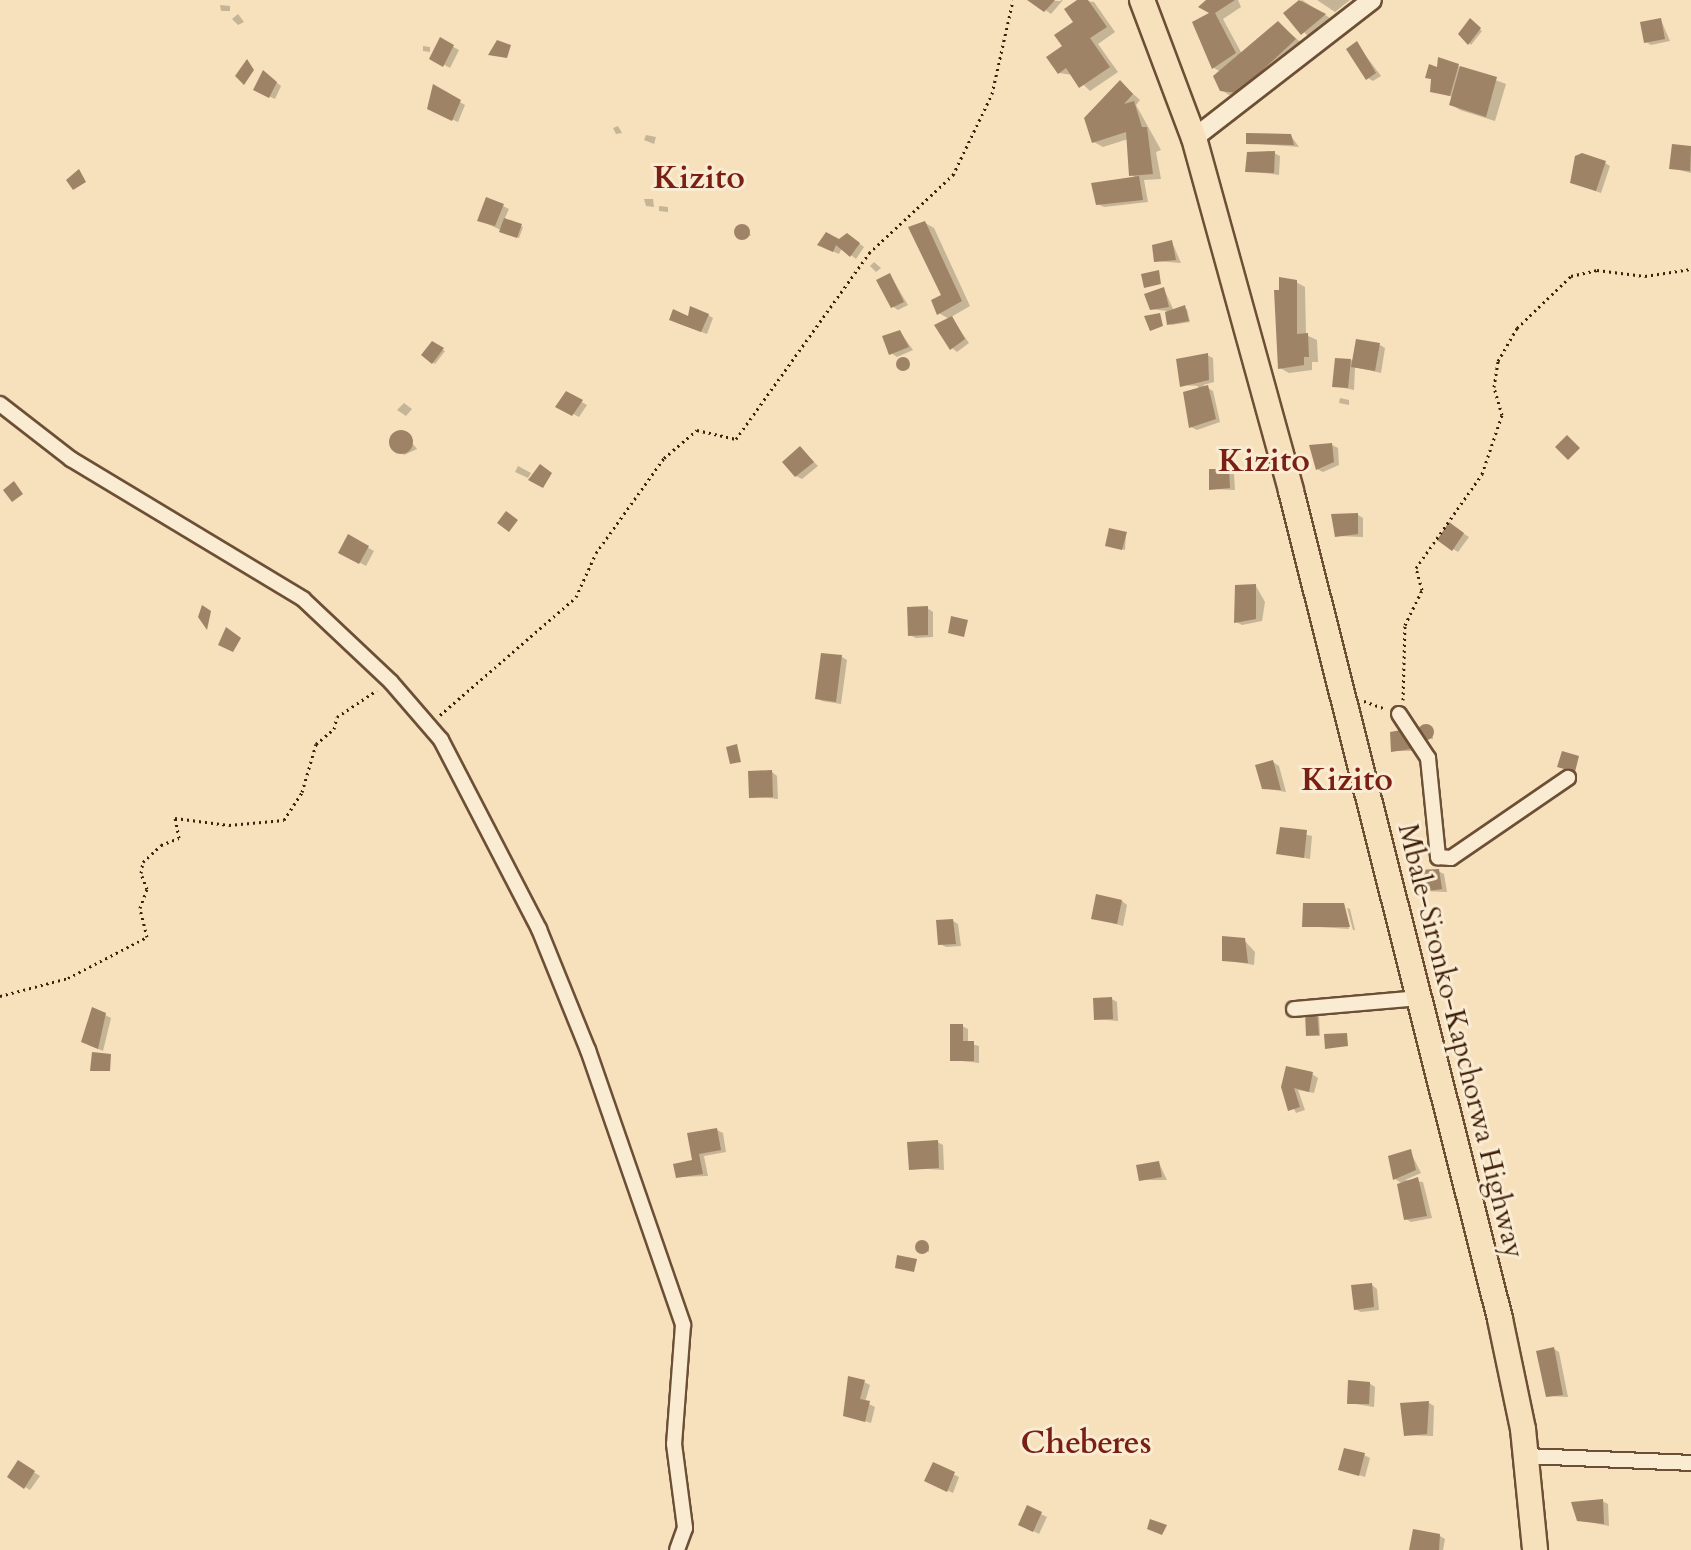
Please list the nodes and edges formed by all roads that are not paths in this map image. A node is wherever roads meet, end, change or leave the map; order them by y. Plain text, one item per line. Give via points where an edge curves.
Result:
1 (1142, 0) edge
2 (1372, 0) edge
3 (1194, 138) junction
4 (0, 404) edge
5 (1399, 714) road end
6 (1568, 778) dead end
7 (1419, 998) junction
8 (1294, 1009) dead end
9 (1526, 1456) junction
10 (1691, 1463) edge
11 (677, 1550) edge
12 (1535, 1550) edge

1 - 3 main road, Mbale-Sironko-Kapchorwa Highway
2 - 3 street
3 - 7 main road, Mbale-Sironko-Kapchorwa Highway
4 - 11 street via 71,459 303,599 391,682 441,740 539,929 588,1050 683,1325 674,1444 685,1528
5 - 6 street via 1428,758 1438,857 1451,858
7 - 8 street
7 - 9 main road, Mbale-Sironko-Kapchorwa Highway via 1500,1319
9 - 10 street
9 - 12 main road, Mbale-Sironko-Kapchorwa Highway

